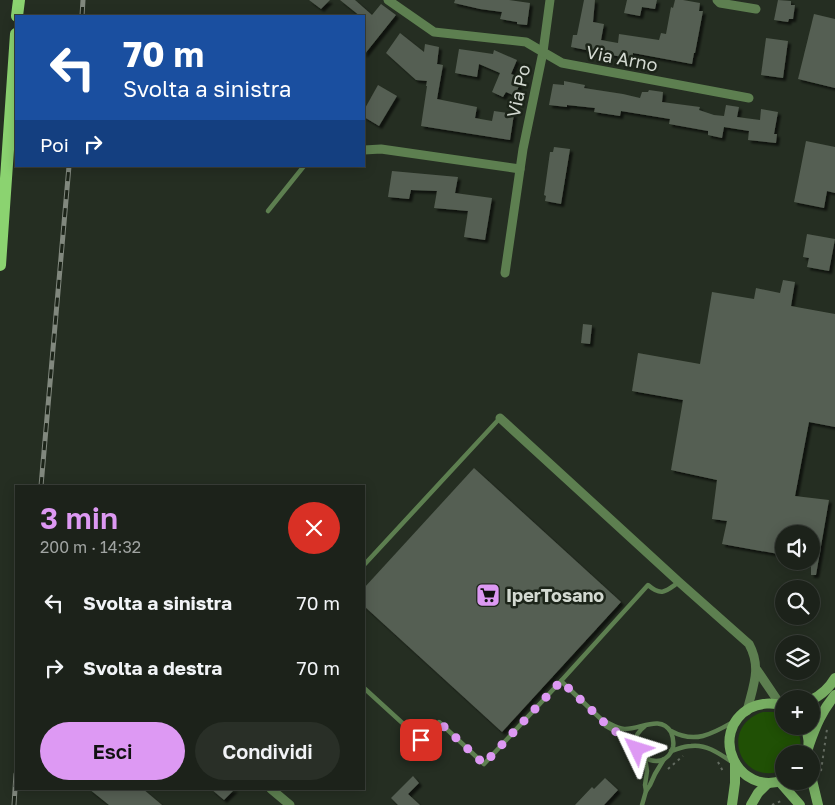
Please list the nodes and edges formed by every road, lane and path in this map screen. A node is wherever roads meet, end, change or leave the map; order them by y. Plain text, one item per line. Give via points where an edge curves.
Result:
1 (18, 0) edge
2 (388, 0) edge
3 (550, 0) edge
4 (717, 0) edge
5 (756, 9) dead end
6 (17, 15) edge
7 (15, 50) edge
8 (543, 52) junction
9 (749, 98) dead end
10 (365, 150) edge
11 (303, 167) edge
12 (520, 169) junction
13 (268, 211) dead end
14 (0, 266) edge
15 (505, 274) dead end
16 (500, 418) joint
17 (365, 564) edge
18 (679, 582) junction
19 (757, 670) junction
20 (835, 678) edge
21 (561, 681) junction
22 (365, 689) edge
23 (775, 695) edge
24 (835, 695) edge
25 (820, 696) edge
26 (775, 704) edge
27 (747, 710) junction
28 (737, 720) junction
29 (603, 721) junction
30 (645, 726) junction
31 (828, 726) dead end
32 (670, 731) junction
33 (810, 745) edge
34 (637, 749) junction
35 (671, 751) junction
36 (684, 755) dead end
37 (645, 758) junction
38 (664, 759) junction
39 (716, 759) dead end
40 (820, 762) edge
41 (735, 764) junction
42 (665, 772) dead end
43 (725, 775) dead end
44 (775, 781) edge
45 (775, 782) edge
46 (272, 790) edge
47 (646, 790) junction
48 (786, 790) edge
49 (817, 790) edge
50 (290, 805) edge
51 (642, 805) edge
52 (732, 805) edge
53 (751, 805) edge
54 (772, 805) edge
55 (788, 805) edge
56 (800, 805) edge
57 (818, 805) edge

1 - 6 main road
2 - 8 street, Via Po via 434,32 526,42
3 - 8 street
4 - 5 street
7 - 14 main road
8 - 9 street, Via Arno via 562,63
8 - 12 street, Via Po
10 - 12 street via 381,149
11 - 13 lane
12 - 15 street, Via Po
16 - 17 lane
16 - 18 street
18 - 19 street via 749,644
18 - 21 lane via 660,592 648,585
19 - 23 street
19 - 27 street
20 - 25 main road
21 - 22 lane via 484,764 439,722 421,740
21 - 29 lane
24 - 33 main road via 821,714
26 - 27 main road via 762,704
27 - 28 main road
28 - 32 lane via 700,737 679,736
28 - 41 main road via 730,740
29 - 30 lane via 621,728
29 - 34 lane
30 - 32 lane via 663,725
30 - 34 lane via 637,736
31 - 40 path
32 - 35 lane via 673,739
34 - 37 lane
35 - 38 lane
35 - 41 lane via 702,746
36 - 42 path
37 - 38 lane via 654,761
37 - 47 lane
38 - 47 lane
39 - 43 path
41 - 44 main road via 746,775 761,782
41 - 52 main road
45 - 53 main road via 758,794
46 - 50 street
47 - 51 lane
48 - 56 main road
49 - 57 main road
54 - 55 path via 781,801

